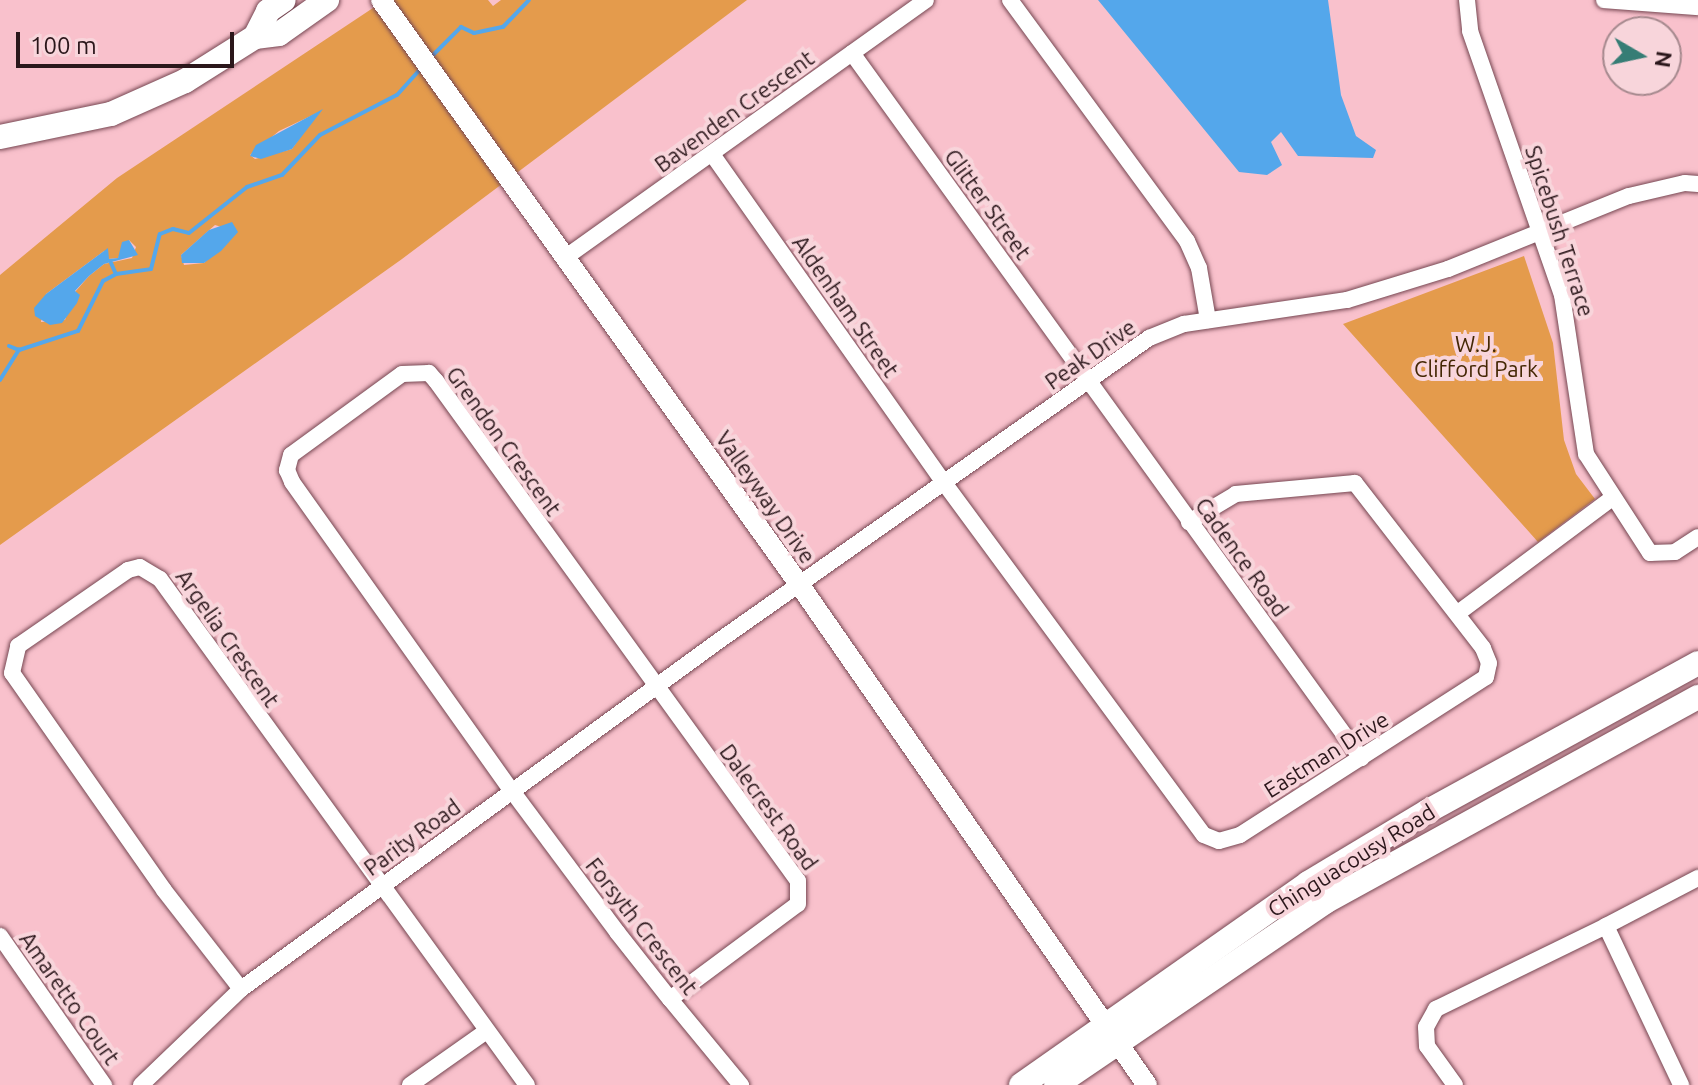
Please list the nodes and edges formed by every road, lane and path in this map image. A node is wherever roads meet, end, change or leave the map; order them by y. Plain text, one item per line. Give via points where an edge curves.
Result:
1 (284, 0) edge
2 (327, 0) edge
3 (381, 0) edge
4 (926, 0) edge
5 (1010, 0) edge
6 (1467, 0) edge
7 (1604, 0) edge
8 (1698, 7) edge
9 (255, 37) junction
10 (852, 53) junction
11 (0, 137) edge
12 (712, 154) junction
13 (1698, 184) edge
14 (1542, 232) junction
15 (566, 257) junction
16 (1208, 320) junction
17 (1089, 380) junction
18 (945, 484) junction
19 (1611, 499) junction
20 (1189, 522) junction
21 (1698, 537) edge
22 (799, 584) junction
23 (1458, 613) junction
24 (720, 640) joint
25 (1698, 663) edge
26 (654, 688) junction
27 (1698, 697) edge
28 (1361, 758) junction
29 (512, 791) junction
30 (1698, 878) edge
31 (380, 888) junction
32 (1606, 926) junction
33 (0, 936) edge
34 (241, 989) junction
35 (670, 999) junction
36 (485, 1032) junction
37 (1110, 1036) junction
38 (104, 1085) edge
39 (141, 1085) edge
40 (410, 1085) edge
41 (527, 1085) edge
42 (741, 1085) edge
43 (1021, 1085) edge
44 (1056, 1085) edge
45 (1147, 1085) edge
46 (1455, 1085) edge
47 (1681, 1085) edge

1 - 9 main road via 268,11
2 - 9 main road via 279,34
3 - 15 street, Valleyway Drive
4 - 10 street, Bavenden Crescent
5 - 16 street via 1187,241 1199,268
6 - 14 street, Spicebush Terrace via 1470,31
7 - 8 street
9 - 11 main road via 185,81 111,114
10 - 12 street, Bavenden Crescent
10 - 17 street, Glitter Street
12 - 15 street, Bavenden Crescent
12 - 18 street, Aldenham Street
13 - 14 street, Peak Drive via 1629,196
14 - 16 street, Peak Drive via 1347,300
14 - 19 street, Spicebush Terrace via 1570,325 1586,454
15 - 22 street, Valleyway Drive
16 - 17 street, Peak Drive via 1167,329
17 - 18 street, Peak Drive
17 - 20 street, Cadence Road
18 - 22 street, Peak Drive
18 - 28 street, Eastman Drive via 1204,835 1232,839
19 - 21 street, Spicebush Terrace via 1650,553 1675,552
19 - 23 street
20 - 23 street, Eastman Drive via 1236,494 1355,483
20 - 28 street, Cadence Road
22 - 24 street, Peak Drive
22 - 37 street, Valleyway Drive
23 - 28 street, Eastman Drive via 1487,656 1486,677
24 - 26 street, Parity Road
25 - 37 main road, Chinguacousy Road via 1321,875
26 - 29 street, Parity Road
26 - 29 street, Grendon Crescent via 429,373 402,374 299,448 287,463 292,482
26 - 35 street, Dalecrest Road via 802,892 789,912
27 - 37 main road, Chinguacousy Road via 1325,902
29 - 31 street, Parity Road
29 - 35 street, Forsyth Crescent
30 - 32 street
31 - 34 street, Parity Road
31 - 34 street, Argelia Crescent via 152,571 128,570 18,646 12,673 20,687
31 - 36 street
32 - 46 street via 1436,1009 1426,1027 1427,1046
32 - 47 street
33 - 38 street, Amaretto Court
34 - 39 street, Parity Road
35 - 42 street, Forsyth Crescent
36 - 40 street
36 - 41 street
37 - 43 main road, Chinguacousy Road
37 - 44 main road, Chinguacousy Road
37 - 45 street, Valleyway Drive

